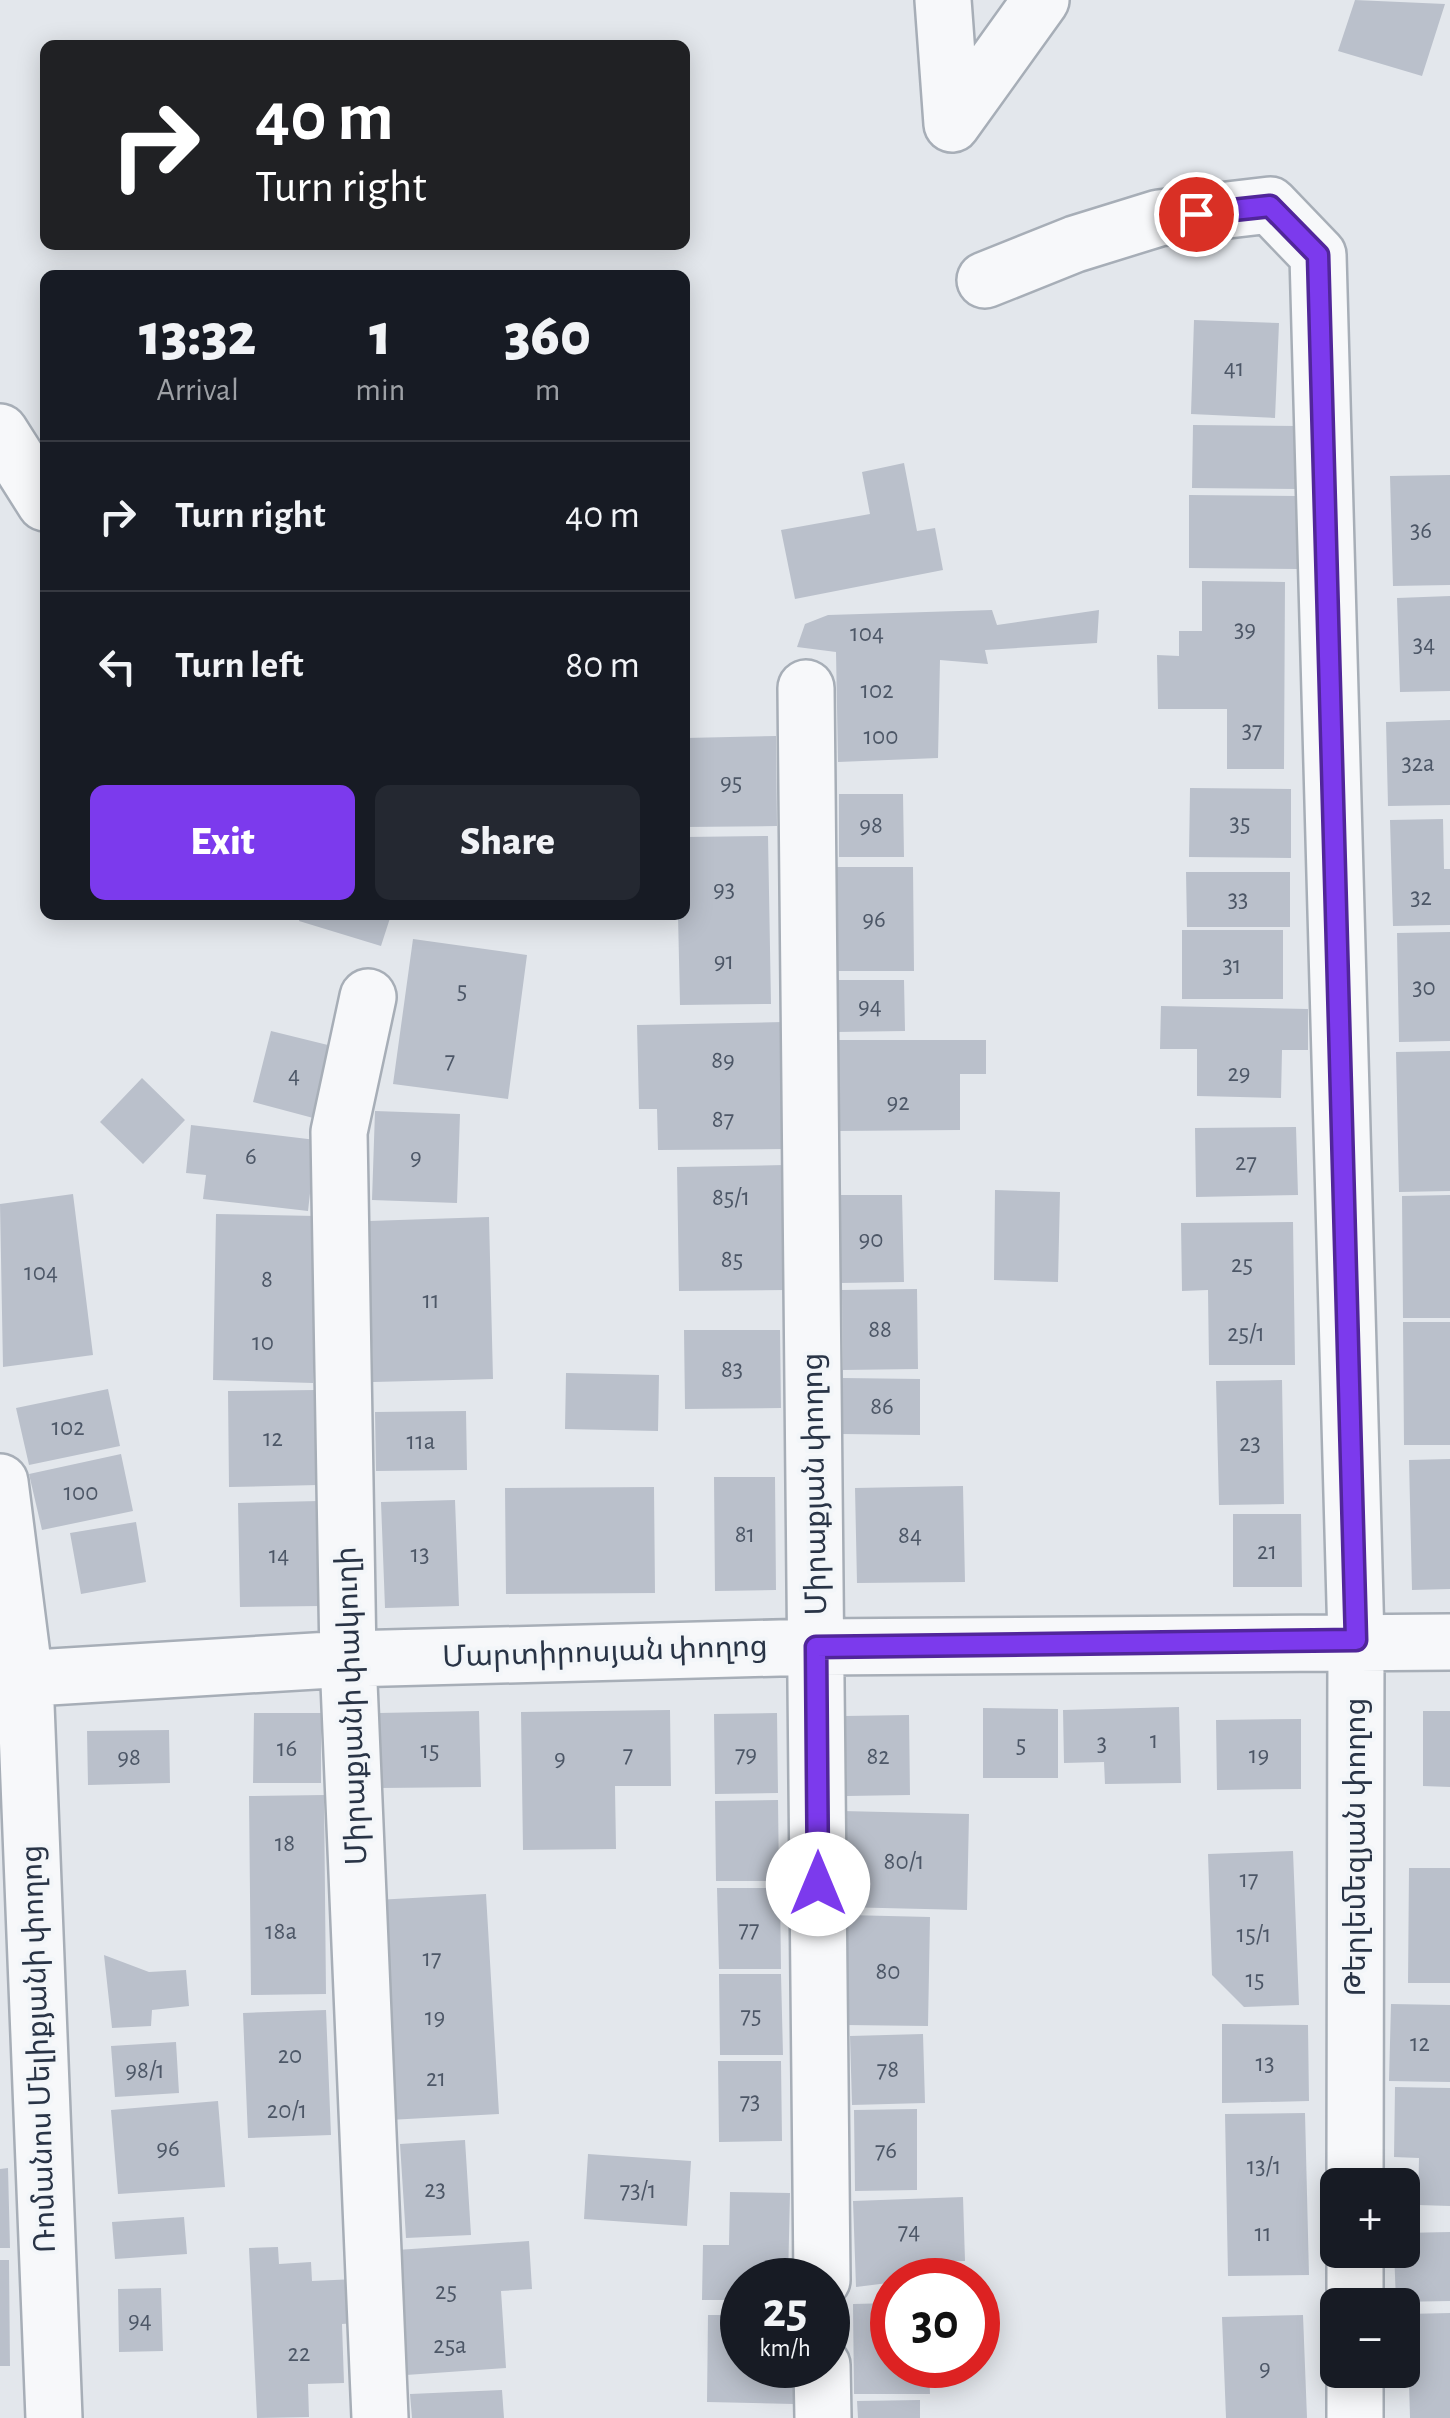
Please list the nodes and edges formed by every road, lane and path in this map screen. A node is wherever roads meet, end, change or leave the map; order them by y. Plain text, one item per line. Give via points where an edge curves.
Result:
1 (943, 0) edge
2 (1042, 0) edge
3 (985, 280) dead end
4 (0, 432) edge
5 (40, 495) edge
6 (806, 688) dead end
7 (368, 998) dead end
8 (0, 1482) edge
9 (1356, 1640) junction
10 (1450, 1642) edge
11 (816, 1647) junction
12 (348, 1659) junction
13 (13, 1680) edge
14 (1356, 2168) edge
15 (822, 2258) edge
16 (822, 2388) edge
17 (1355, 2388) edge
18 (54, 2418) edge
19 (380, 2418) edge
20 (823, 2418) edge
21 (1355, 2418) edge

1 - 2 street via 952,124
3 - 9 street, Թերլեմեզյան փողոց via 1159,218 1270,206 1318,255
4 - 5 street
6 - 11 street, Միրաքյան փողոց
7 - 12 street, Միրաքյանի փակուղի via 339,1132
8 - 13 street, Ռոմանոս Մելիքյանի փողոց
9 - 10 street, Մարտիրոսյան փողոց
9 - 11 street, Մարտիրոսյան փողոց
9 - 14 street, Թերլեմեզյան փողոց
11 - 12 street, Մարտիրոսյան փողոց
11 - 15 street, Միրաքյան փողոց
12 - 13 street, Մարտիրոսյան փողոց
12 - 19 street, Միրաքյանի փակուղի
13 - 18 street, Ռոմանոս Մելիքյանի փողոց
16 - 20 street
17 - 21 street

